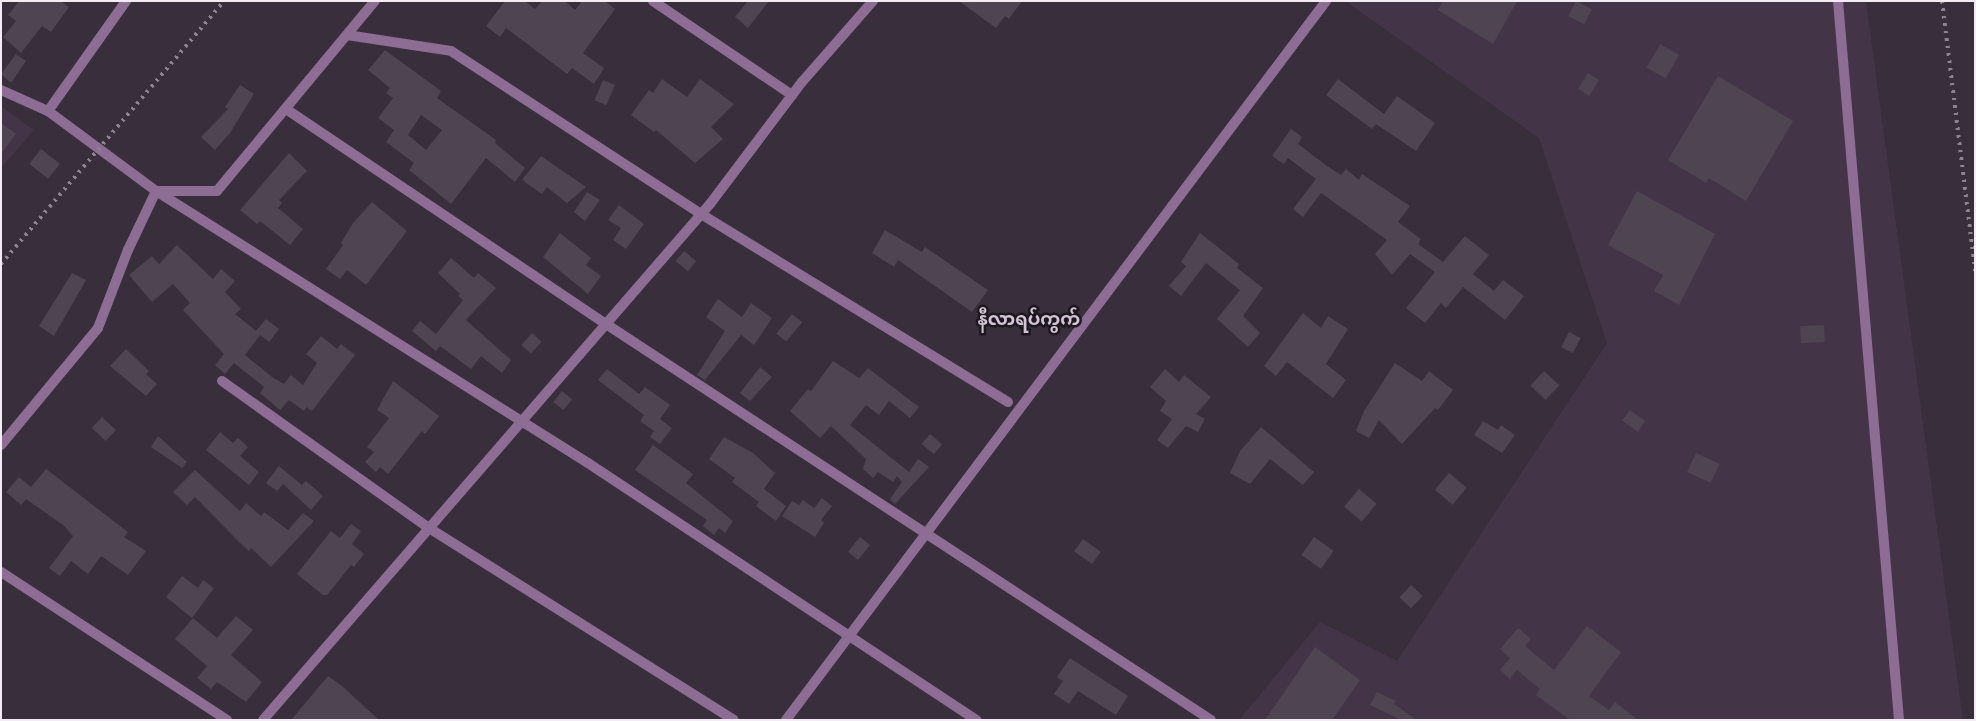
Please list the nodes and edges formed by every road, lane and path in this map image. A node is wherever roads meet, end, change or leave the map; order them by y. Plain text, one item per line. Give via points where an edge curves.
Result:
1 (375, 1) edge
2 (653, 1) edge
3 (873, 1) edge
4 (1326, 1) edge
5 (1838, 1) edge
6 (119, 3) edge
7 (347, 35) junction
8 (1, 90) edge
9 (792, 95) junction
10 (286, 109) junction
11 (48, 111) junction
12 (156, 191) junction
13 (702, 214) junction
14 (606, 324) junction
15 (222, 381) dead end
16 (1008, 402) dead end
17 (521, 421) junction
18 (1, 445) edge
19 (429, 528) junction
20 (927, 534) junction
21 (1, 572) edge
22 (851, 636) junction
23 (226, 720) edge
24 (263, 720) edge
25 (734, 720) edge
26 (786, 720) edge
27 (977, 720) edge
28 (1211, 720) edge
29 (1899, 720) edge

1 - 7 street
2 - 9 street
3 - 9 street
4 - 20 street
5 - 29 street
6 - 11 street
7 - 10 street
7 - 13 street via 452,51
8 - 11 street
9 - 13 street
10 - 12 street via 217,191
10 - 14 street
11 - 12 street
12 - 17 street
12 - 18 street via 128,250 98,328
13 - 14 street
13 - 16 street
14 - 17 street
14 - 20 street
15 - 19 street
17 - 19 street
17 - 22 street
19 - 24 street
19 - 25 street
20 - 22 street
20 - 28 street
21 - 23 street
22 - 26 street
22 - 27 street

